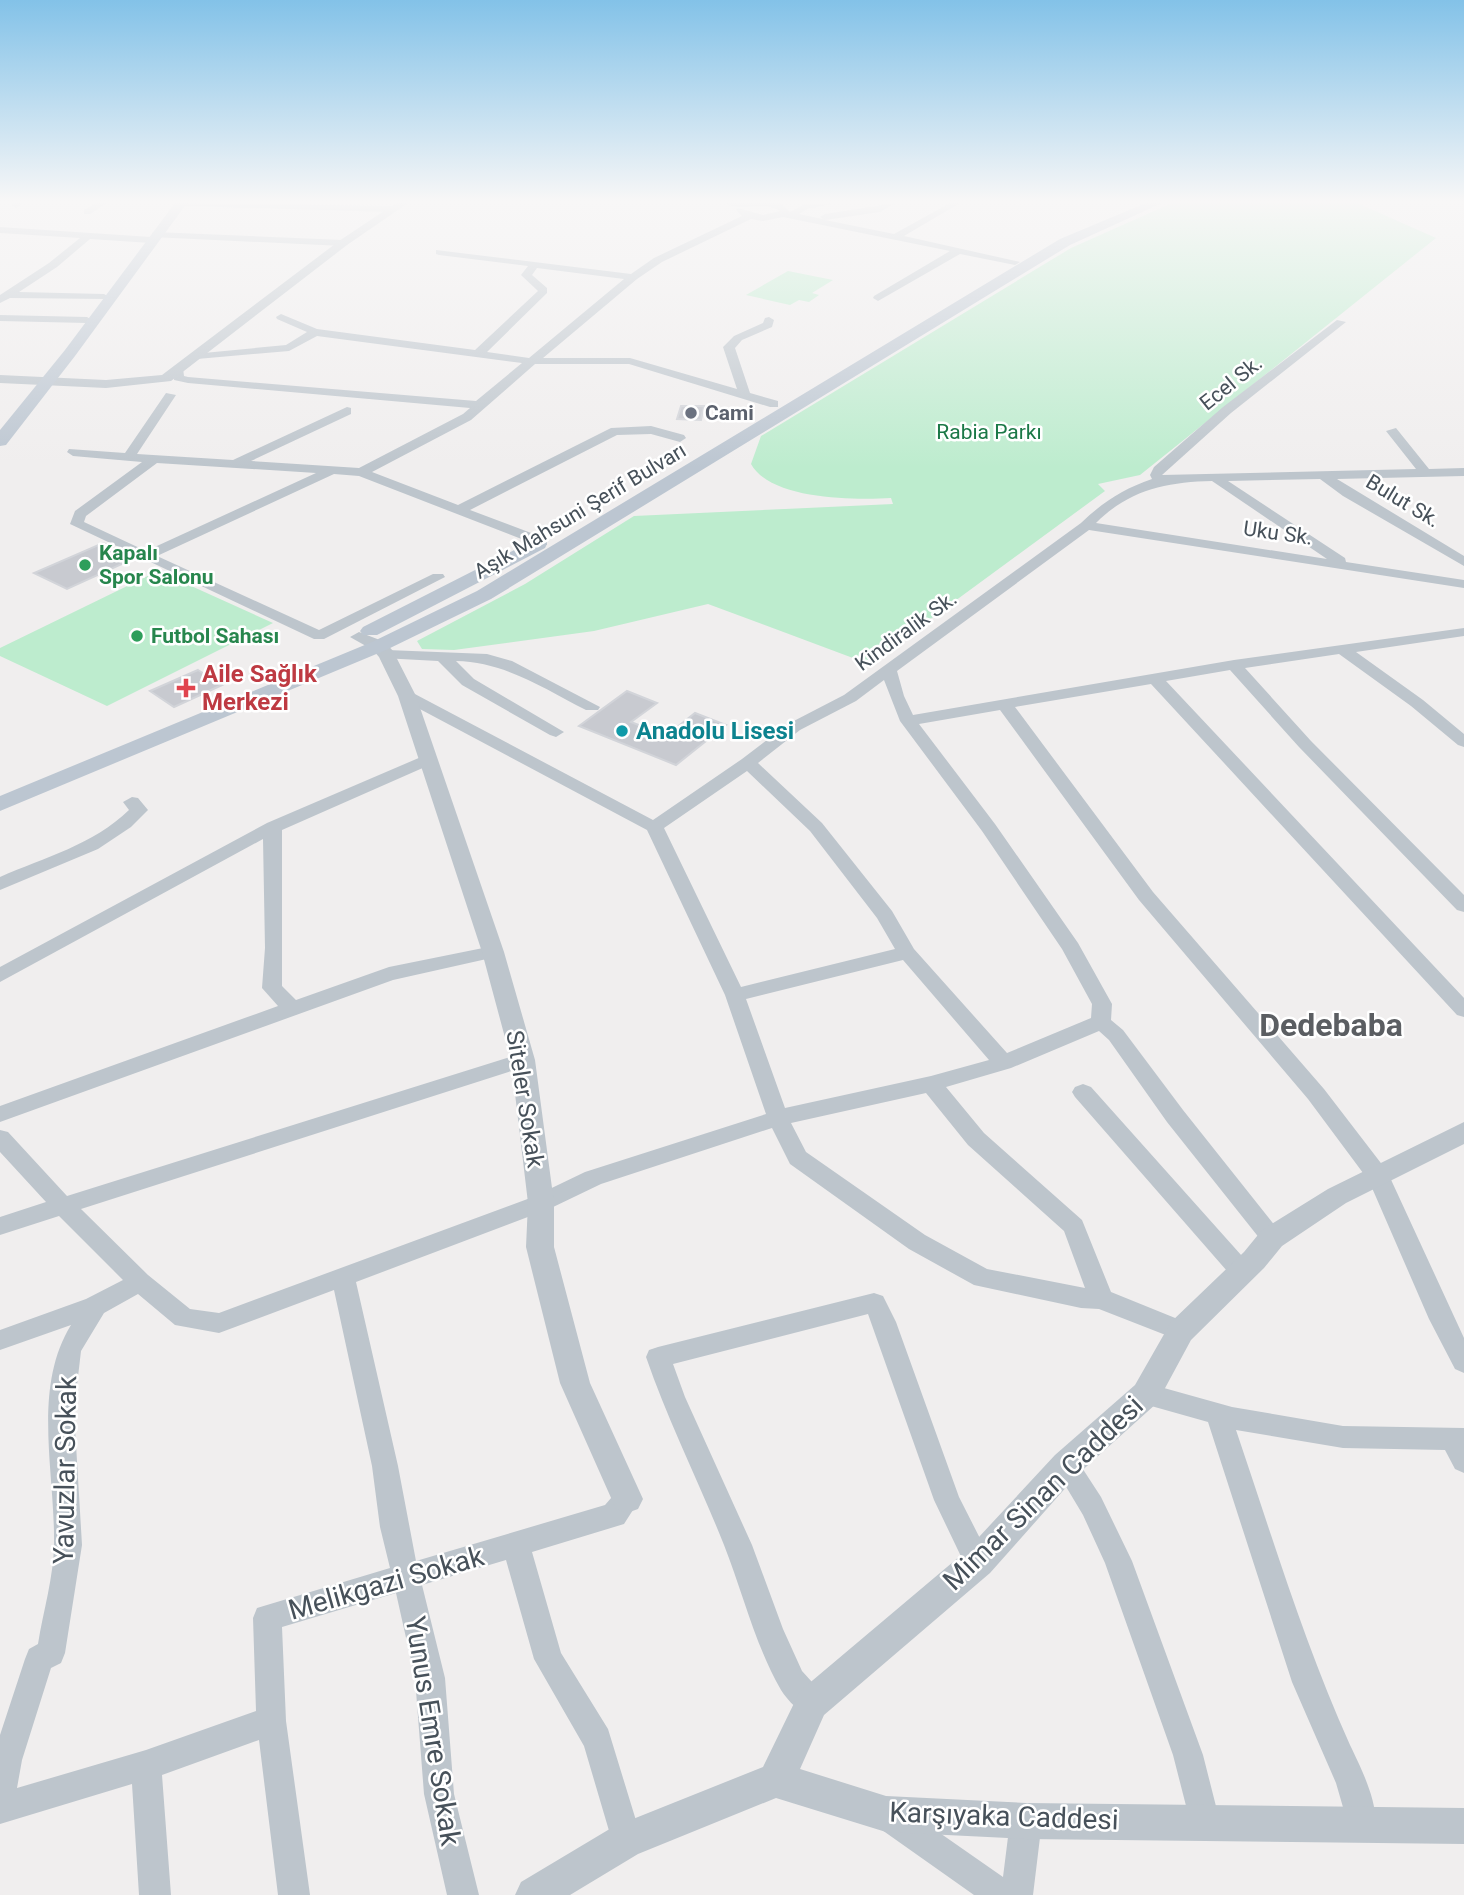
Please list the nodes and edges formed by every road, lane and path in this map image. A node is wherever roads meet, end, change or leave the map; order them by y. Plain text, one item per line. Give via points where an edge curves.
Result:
1 (108, 291) edge
2 (111, 291) edge
3 (280, 291) edge
4 (543, 291) edge
5 (615, 291) edge
6 (889, 291) edge
7 (964, 291) edge
8 (984, 291) edge
9 (4, 297) edge
10 (104, 297) junction
11 (878, 298) dead end
12 (281, 317) dead end
13 (0, 318) edge
14 (87, 320) junction
15 (769, 320) dead end
16 (1341, 322) dead end
17 (315, 332) junction
18 (478, 354) junction
19 (197, 356) junction
20 (530, 361) junction
21 (179, 370) junction
22 (0, 379) edge
23 (47, 380) junction
24 (170, 395) dead end
25 (745, 395) junction
26 (774, 404) junction
27 (479, 405) junction
28 (347, 411) dead end
29 (0, 428) edge
30 (1392, 431) dead end
31 (680, 438) dead end
32 (0, 441) edge
33 (73, 452) dead end
34 (129, 457) junction
35 (154, 459) junction
36 (235, 464) junction
37 (331, 471) junction
38 (361, 472) junction
39 (1424, 472) junction
40 (1464, 472) edge
41 (1322, 474) junction
42 (1213, 476) junction
43 (1160, 481) junction
44 (461, 509) junction
45 (1086, 526) junction
46 (542, 542) junction
47 (146, 556) junction
48 (1464, 562) edge
49 (1345, 564) junction
50 (438, 577) dead end
51 (1464, 584) edge
52 (1464, 632) edge
53 (375, 646) junction
54 (1343, 650) junction
55 (443, 657) junction
56 (1234, 664) junction
57 (890, 669) junction
58 (1155, 679) junction
59 (407, 696) junction
60 (896, 696) junction
61 (850, 698) junction
62 (1004, 705) junction
63 (592, 707) dead end
64 (908, 721) junction
65 (556, 732) dead end
66 (1464, 742) edge
67 (428, 759) junction
68 (748, 763) junction
69 (0, 786) edge
70 (132, 802) dead end
71 (0, 804) edge
72 (274, 827) junction
73 (654, 827) junction
74 (0, 884) edge
75 (1464, 906) edge
76 (493, 952) junction
77 (907, 953) junction
78 (0, 975) edge
79 (735, 995) junction
80 (291, 1007) junction
81 (1464, 1010) edge
82 (1101, 1022) junction
83 (523, 1060) junction
84 (1004, 1063) junction
85 (931, 1084) junction
86 (1083, 1092) dead end
87 (0, 1114) edge
88 (778, 1118) junction
89 (1463, 1133) edge
90 (0, 1138) edge
91 (1379, 1177) junction
92 (541, 1203) junction
93 (63, 1206) junction
94 (0, 1226) edge
95 (1272, 1238) junction
96 (1242, 1272) junction
97 (343, 1279) junction
98 (140, 1282) junction
99 (1101, 1299) junction
100 (95, 1306) junction
101 (1181, 1331) junction
102 (0, 1340) edge
103 (1464, 1362) edge
104 (1146, 1394) junction
105 (1218, 1414) junction
106 (1461, 1447) edge
107 (1066, 1465) junction
108 (627, 1499) joint
109 (516, 1545) junction
110 (978, 1562) junction
111 (405, 1575) junction
112 (812, 1703) junction
113 (271, 1721) junction
114 (3, 1756) edge
115 (146, 1765) junction
116 (776, 1780) junction
117 (0, 1796) edge
118 (0, 1808) edge
119 (886, 1814) junction
120 (1026, 1821) junction
121 (1204, 1822) junction
122 (1362, 1824) junction
123 (1464, 1826) edge
124 (626, 1840) junction
125 (541, 1893) edge
126 (155, 1895) edge
127 (293, 1895) edge
128 (463, 1895) edge
129 (1001, 1895) edge
130 (1017, 1895) edge

1 - 10 main road
2 - 23 main road
3 - 19 street
4 - 18 street
5 - 20 street
6 - 11 street
7 - 26 main road, Aşık Mahsuni Şerif Bulvarı
8 - 53 main road, Aşık Mahsuni Şerif Bulvarı via 484,595
9 - 10 street
10 - 14 main road
12 - 17 street
13 - 14 street
14 - 23 main road
15 - 25 street via 768,325 729,347
16 - 43 street, Ecel Sk. via 1158,470
17 - 18 street
17 - 19 street via 289,348
18 - 20 street
19 - 21 street
20 - 25 street via 631,361
20 - 27 street
21 - 23 street via 147,383
21 - 27 street via 178,378 188,380
22 - 23 street
23 - 29 main road
23 - 32 main road
24 - 34 street
25 - 26 street
26 - 46 main road, Aşık Mahsuni Şerif Bulvarı
27 - 38 street via 467,416
28 - 36 street
30 - 39 street
31 - 44 street via 651,430 615,431
33 - 34 street
34 - 35 street
35 - 36 street
35 - 47 street via 80,514 77,524
36 - 37 street
37 - 38 street
37 - 47 street
38 - 44 street
39 - 40 street, Kindiralik Sk.
39 - 41 street, Kindiralik Sk.
41 - 42 street, Kindiralik Sk.
41 - 48 street, Bulut Sk.
42 - 43 street, Kindiralik Sk.
42 - 49 street
43 - 45 street, Kindiralik Sk. via 1108,504
44 - 46 street
45 - 49 street, Uku Sk.
45 - 57 street, Kindiralik Sk.
46 - 53 main road, Aşık Mahsuni Şerif Bulvarı
47 - 50 street via 319,636
49 - 51 street, Uku Sk.
52 - 54 street
53 - 55 street
53 - 59 street, Siteler Sokak
53 - 69 main road, Aşık Mahsuni Şerif Bulvarı
53 - 71 main road, Aşık Mahsuni Şerif Bulvarı
54 - 56 street
54 - 66 street
55 - 63 street via 482,657 507,664
55 - 65 street via 468,682
56 - 58 street
56 - 75 street via 1313,753
57 - 60 street
57 - 61 street, Kindiralik Sk.
58 - 62 street
58 - 81 street
59 - 67 street, Siteler Sokak
59 - 73 street
60 - 61 street via 877,691
60 - 64 street
61 - 68 street, Kindiralik Sk. via 794,727
62 - 64 street
62 - 91 street via 1146,896 1273,1042
64 - 82 street via 1071,947 1102,1004
67 - 72 street
67 - 76 street, Siteler Sokak
68 - 73 street, Kindiralik Sk.
68 - 77 street via 816,827 885,915
70 - 74 street via 139,810 101,841
72 - 78 street
72 - 80 street via 270,859 272,989
73 - 79 street
76 - 80 street via 388,974
76 - 83 street, Siteler Sokak
77 - 79 street
77 - 84 street
79 - 88 street
80 - 87 street
82 - 84 street
82 - 95 street via 1116,1035
83 - 92 street, Siteler Sokak
83 - 93 street
84 - 85 street
85 - 88 street
85 - 99 street via 976,1139 1074,1226
86 - 96 street
88 - 92 street via 593,1178
88 - 99 street via 798,1158 917,1242 982,1278
89 - 91 street, Mimar Sinan Caddesi
90 - 93 street
91 - 95 street, Mimar Sinan Caddesi via 1336,1196
91 - 103 street
92 - 97 street
92 - 108 street, Siteler Sokak via 540,1247 575,1382
93 - 94 street
93 - 98 street
95 - 96 street, Mimar Sinan Caddesi
96 - 101 street, Mimar Sinan Caddesi
97 - 98 street via 219,1323 184,1318
97 - 111 street, Yunus Emre Sokak
98 - 100 street
99 - 101 street
100 - 102 street
100 - 114 street, Yavuzlar Sokak via 69,1349 61,1411 68,1545 51,1653 39,1660
101 - 104 street, Mimar Sinan Caddesi
104 - 105 street
104 - 107 street, Mimar Sinan Caddesi
105 - 106 street via 1343,1437
105 - 122 street via 1307,1682 1351,1782
107 - 110 street, Mimar Sinan Caddesi
107 - 121 street via 1118,1561 1188,1755
108 - 109 street, Melikgazi Sokak via 614,1515
109 - 111 street, Melikgazi Sokak
109 - 124 street via 548,1659 597,1740
110 - 112 street, Mimar Sinan Caddesi
110 - 112 street via 947,1500 874,1303 658,1357 738,1545 770,1634 792,1681
111 - 113 street, Melikgazi Sokak via 267,1618
111 - 128 street, Yunus Emre Sokak via 430,1678 439,1794
112 - 116 street, Mimar Sinan Caddesi
113 - 115 street
113 - 127 street
114 - 117 street, Yavuzlar Sokak
115 - 118 street
115 - 126 street
116 - 119 street, Karşıyaka Caddesi
116 - 124 street
119 - 120 street, Karşıyaka Caddesi
119 - 129 street
120 - 121 street, Karşıyaka Caddesi
120 - 130 street
121 - 122 street, Karşıyaka Caddesi
122 - 123 street, Karşıyaka Caddesi
124 - 125 street

